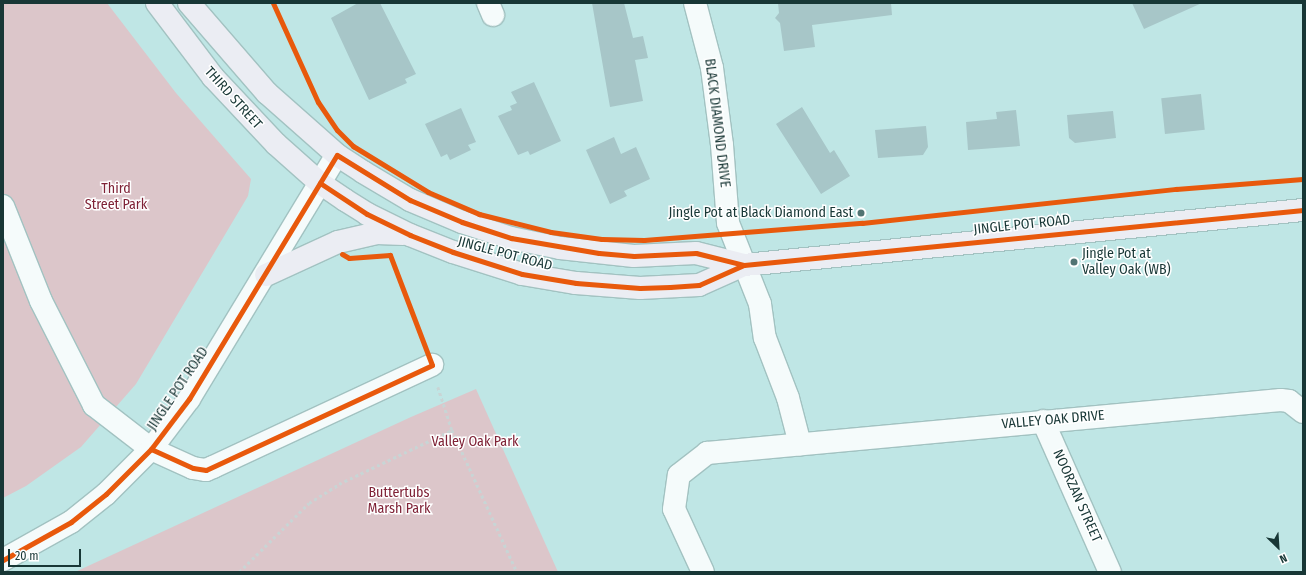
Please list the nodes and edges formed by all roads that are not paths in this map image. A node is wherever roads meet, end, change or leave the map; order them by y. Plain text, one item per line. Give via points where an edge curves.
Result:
1 (157, 3) edge
2 (189, 3) edge
3 (695, 3) edge
4 (337, 155) junction
5 (320, 183) junction
6 (3, 206) edge
7 (1303, 210) edge
8 (410, 235) junction
9 (744, 265) junction
10 (266, 275) junction
11 (432, 366) road end
12 (1303, 412) edge
13 (1043, 421) junction
14 (800, 444) junction
15 (152, 449) junction
16 (3, 560) edge
17 (703, 572) edge
18 (1110, 572) edge

1 - 5 main road, THIRD STREET via 236,103 276,144
2 - 4 main road, THIRD STREET via 267,94
3 - 9 street, BLACK DIAMOND DRIVE via 712,68 722,145 728,223
4 - 5 street, JINGLE POT ROAD
4 - 9 main road, JINGLE POT ROAD via 410,200 462,222 511,238 599,253 634,256 696,253
5 - 8 main road, JINGLE POT ROAD via 367,214
5 - 10 street, JINGLE POT ROAD
6 - 15 street via 40,301 94,405
7 - 9 main road, JINGLE POT ROAD
8 - 9 main road, JINGLE POT ROAD via 500,267 576,283 640,288 699,285
8 - 10 main road via 377,233 338,242
9 - 14 street via 760,304 765,338 788,398
10 - 15 street, JINGLE POT ROAD via 189,399
11 - 15 street via 206,470 193,468
12 - 13 street, VALLEY OAK DRIVE via 1289,401 1281,400
13 - 14 street, VALLEY OAK DRIVE
13 - 18 street, NOORZAN STREET
14 - 17 street, VALLEY OAK DRIVE via 707,453 679,475 674,509
15 - 16 street, JINGLE POT ROAD via 106,494 71,522

